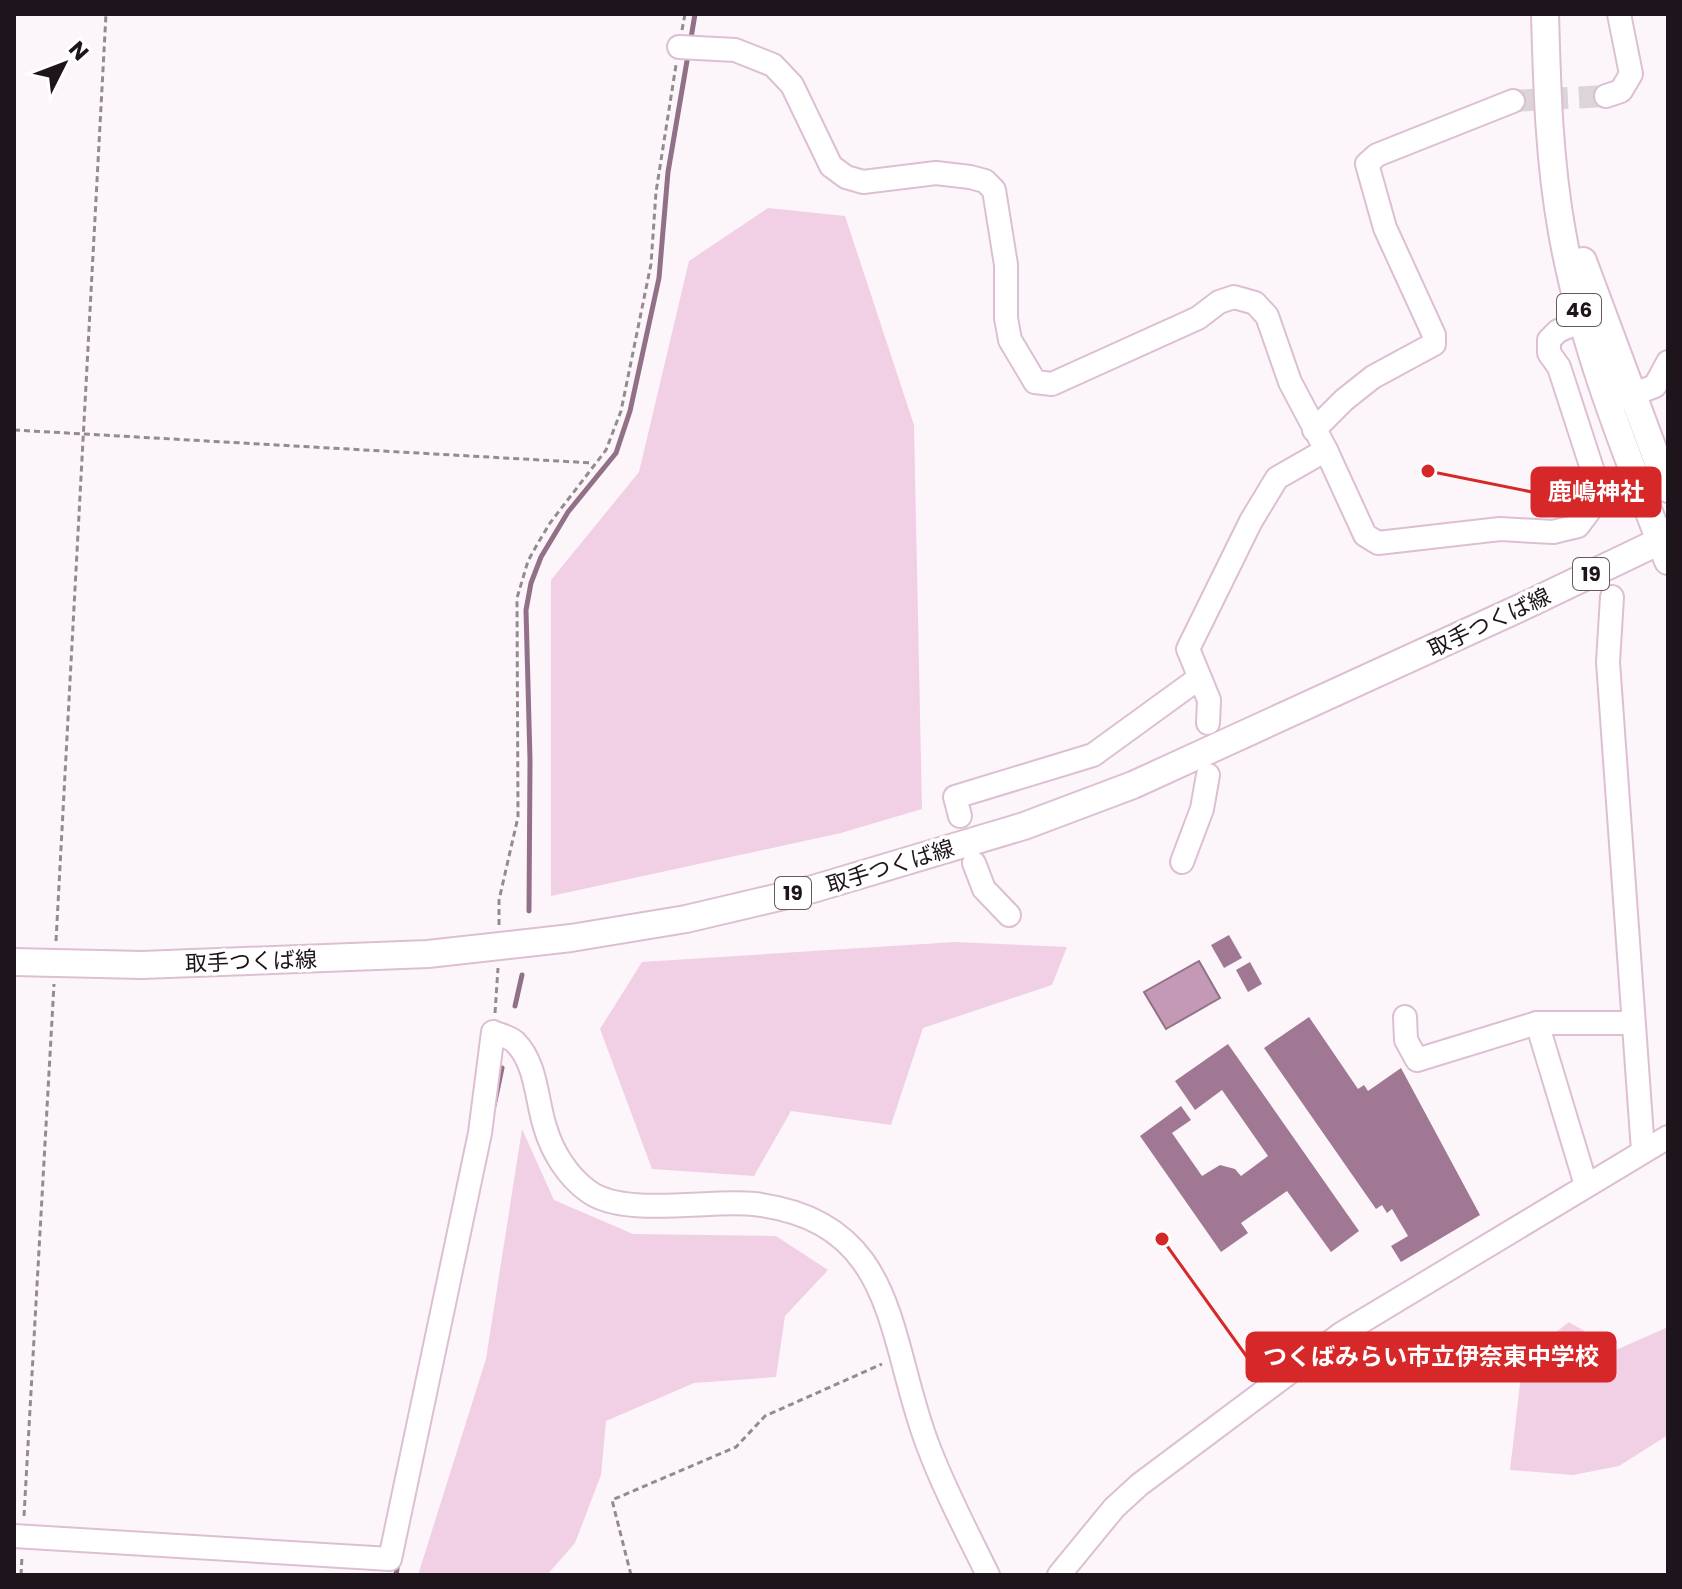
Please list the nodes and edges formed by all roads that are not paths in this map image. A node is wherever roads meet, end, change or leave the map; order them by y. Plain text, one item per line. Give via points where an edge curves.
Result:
1 (1545, 14) edge
2 (1619, 14) edge
3 (679, 47) road end
4 (1606, 96) tunnel mouth
5 (1513, 101) tunnel mouth
6 (1591, 318) junction
7 (1668, 362) edge
8 (1620, 400) junction
9 (1314, 430) junction
10 (1326, 450) junction
11 (1668, 489) edge
12 (1666, 543) edge
13 (1612, 597) dead end
14 (1199, 678) junction
15 (1208, 723) dead end
16 (1208, 775) dead end
17 (960, 816) dead end
18 (1182, 862) dead end
19 (974, 863) dead end
20 (1009, 915) dead end
21 (14, 962) edge
22 (1405, 1017) dead end
23 (1537, 1023) junction
24 (1633, 1023) junction
25 (1668, 1137) edge
26 (1643, 1151) junction
27 (1586, 1185) junction
28 (18, 1537) edge
29 (988, 1575) edge
30 (1059, 1575) edge

1 - 6 main road, 46 via 1562,233
2 - 4 street via 1631,74 1621,91
3 - 9 street via 735,50 773,65 792,85 831,166 846,177 863,182 936,173 985,181 994,190 1006,265 1010,340 1035,382 1052,384 1234,297 1255,303 1267,316
5 - 9 street via 1377,155 1367,164 1385,228 1434,344 1373,377
6 - 8 main road, 46
6 - 10 street via 1549,340 1549,353 1559,367 1597,484 1592,507 1578,526 1378,543 1365,535
7 - 8 street via 1655,386
8 - 11 main road, 46
8 - 12 main road, 46
9 - 10 street
10 - 14 street via 1277,478 1251,521 1188,649
12 - 21 main road, 取手つくば線 / 19 via 1133,785 1024,826 813,889 686,919 428,954 142,965
13 - 24 street via 1608,662
14 - 15 street via 1209,700
14 - 17 street via 1093,755 955,797
16 - 18 street
19 - 20 street via 984,889
22 - 23 street via 1406,1040 1417,1060
23 - 24 street
23 - 27 street
24 - 26 street
25 - 26 street
26 - 27 street
27 - 30 street via 1341,1334 1170,1460 1114,1508
28 - 29 street via 390,1559 480,1133 493,1032 513,1040 526,1058 560,1161 596,1197 617,1203 775,1207 829,1228 854,1249 887,1305 926,1442

